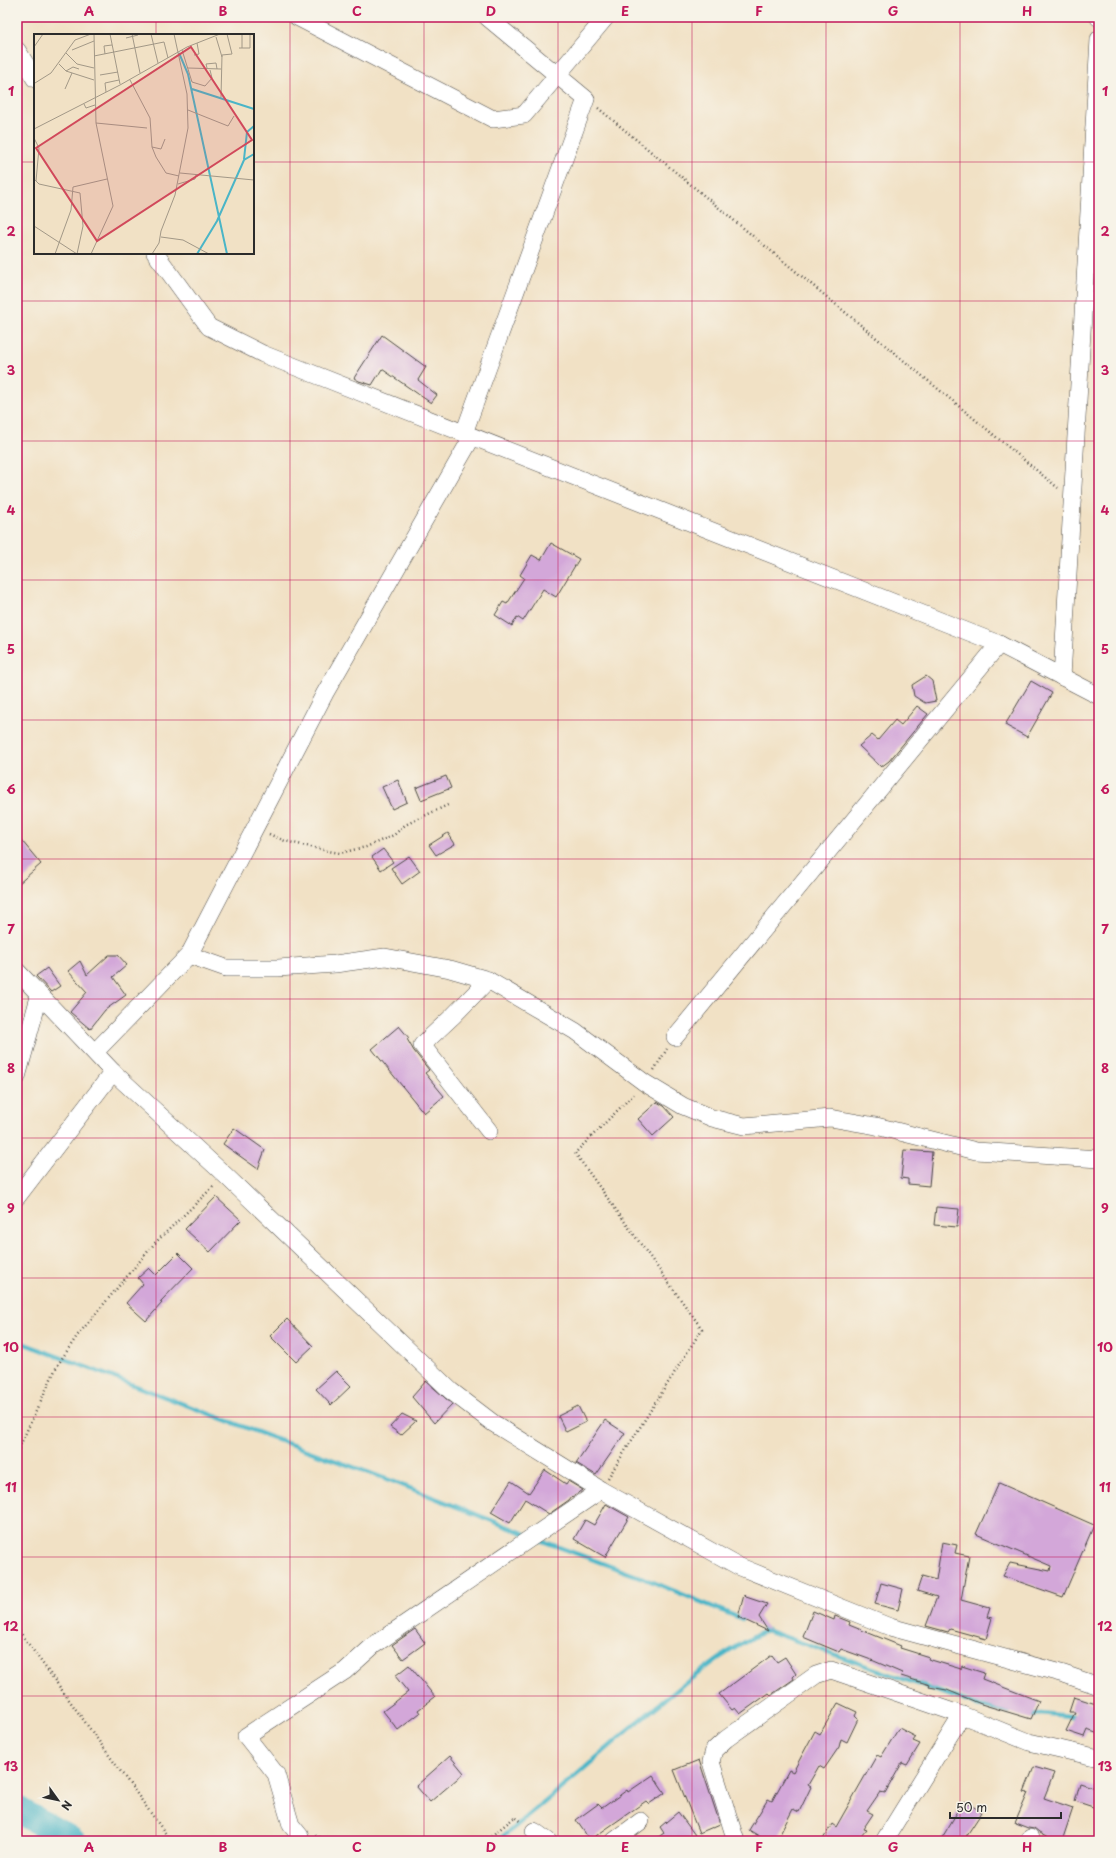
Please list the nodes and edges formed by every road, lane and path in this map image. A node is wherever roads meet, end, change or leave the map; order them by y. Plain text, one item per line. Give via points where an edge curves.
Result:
1 (297, 17) edge
2 (486, 17) edge
3 (606, 17) edge
4 (1099, 39) edge
5 (17, 50) edge
6 (557, 75) junction
7 (34, 77) edge
8 (586, 99) junction
9 (156, 254) edge
10 (468, 435) junction
11 (1073, 496) junction
12 (999, 644) junction
13 (1062, 677) junction
14 (1099, 696) edge
15 (450, 804) dead end
16 (254, 828) junction
17 (189, 955) junction
18 (17, 971) edge
19 (488, 980) junction
20 (40, 997) junction
21 (675, 1037) joint
22 (95, 1052) junction
23 (113, 1072) junction
24 (17, 1077) edge
25 (645, 1083) junction
26 (489, 1131) dead end
27 (1099, 1159) edge
28 (225, 1175) junction
29 (17, 1197) edge
30 (17, 1452) edge
31 (601, 1490) junction
32 (17, 1628) edge
33 (1099, 1686) edge
34 (962, 1715) junction
35 (1099, 1758) edge
36 (641, 1821) dead end
37 (534, 1832) joint
38 (300, 1836) dead end
39 (172, 1841) edge
40 (485, 1841) edge
41 (548, 1841) edge
42 (614, 1841) edge
43 (736, 1841) edge
44 (884, 1841) edge

1 - 6 street via 493,119 524,115
2 - 6 street
3 - 6 street
4 - 11 street
5 - 7 street
6 - 8 street
8 - 10 street
8 - 11 path via 1062,491
9 - 10 street via 209,327 263,354
10 - 12 street
10 - 16 street via 325,693
11 - 13 street
12 - 13 street
12 - 21 street
13 - 14 street
15 - 16 path via 405,825 394,835 366,847 340,852 285,841
16 - 17 street
17 - 19 street via 226,968 278,968 385,957 450,968
17 - 22 street
18 - 20 street
19 - 25 street via 575,1031
19 - 26 street via 422,1045
20 - 22 street
20 - 24 street
21 - 25 path
22 - 23 street
23 - 28 street
23 - 29 street
25 - 27 street via 683,1106 712,1118 744,1126 830,1118 876,1126 976,1151
25 - 31 path via 575,1153 702,1329
28 - 30 path via 155,1243 76,1336 57,1366
28 - 31 street via 451,1391 493,1423
31 - 33 street via 738,1566 882,1624
31 - 38 street via 374,1645 345,1671 246,1736 276,1774 291,1825
32 - 39 path
34 - 35 street via 1029,1742
34 - 43 street via 831,1670 816,1675 714,1750 711,1762
34 - 44 street
36 - 42 street
37 - 40 path via 515,1817
37 - 41 street

